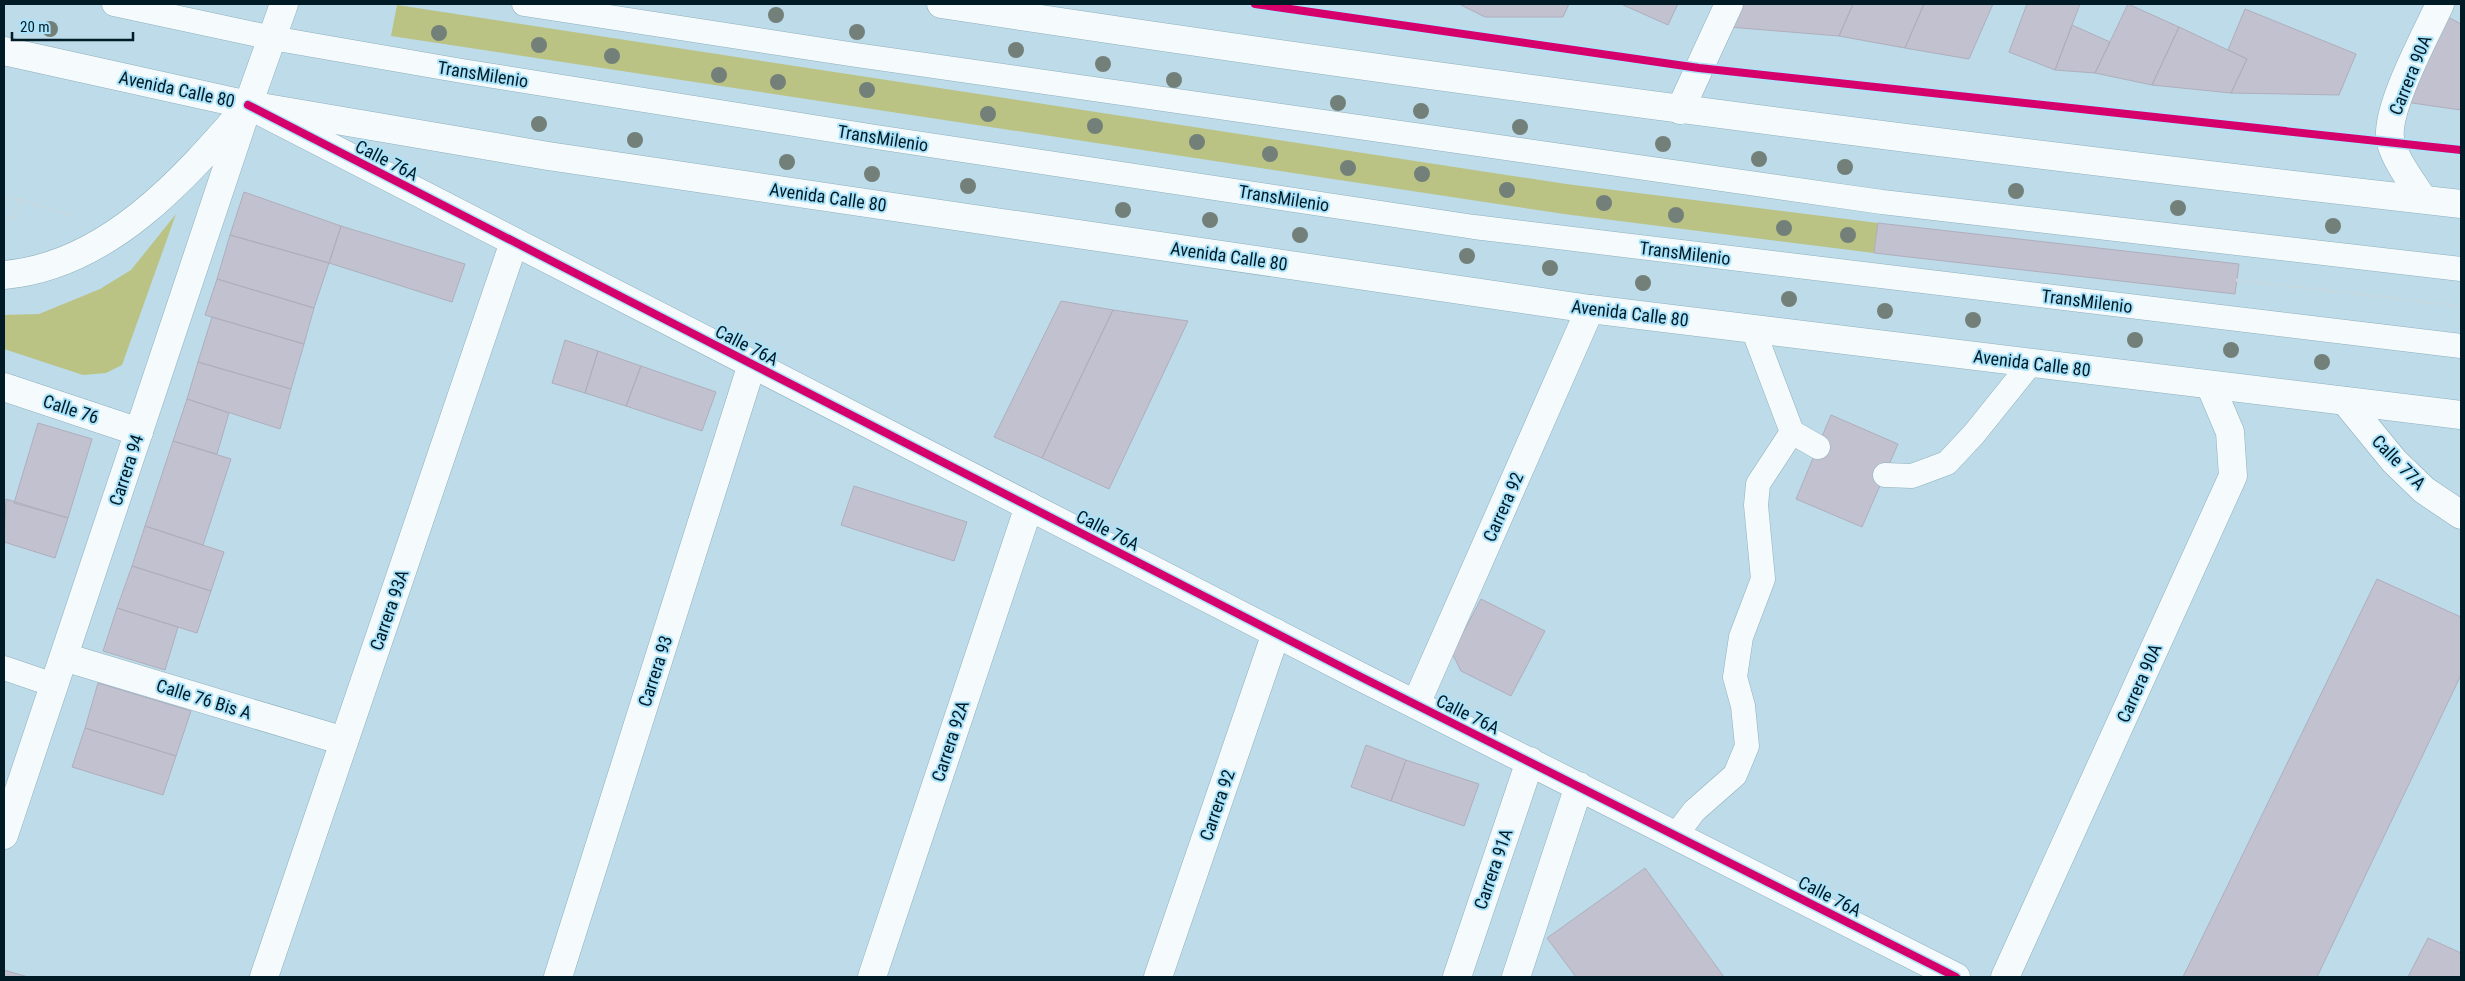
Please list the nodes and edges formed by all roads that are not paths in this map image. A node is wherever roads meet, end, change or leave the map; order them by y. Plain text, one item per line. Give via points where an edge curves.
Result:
1 (114, 4) edge
2 (284, 4) edge
3 (524, 4) edge
4 (941, 4) edge
5 (1729, 4) edge
6 (2440, 4) edge
7 (272, 38) junction
8 (4, 51) edge
9 (248, 105) junction
10 (1680, 110) junction
11 (2423, 199) junction
12 (2461, 204) edge
13 (514, 242) junction
14 (2461, 269) edge
15 (4, 275) edge
16 (1590, 309) junction
17 (1753, 329) junction
18 (2461, 346) edge
19 (2031, 363) junction
20 (752, 364) junction
21 (2210, 386) junction
22 (4, 387) edge
23 (2345, 401) junction
24 (2461, 415) edge
25 (139, 432) junction
26 (1792, 432) junction
27 (1818, 447) dead end
28 (1884, 475) dead end
29 (1029, 506) junction
30 (2461, 515) edge
31 (1276, 633) junction
32 (64, 657) junction
33 (4, 668) edge
34 (54, 685) junction
35 (1416, 704) junction
36 (344, 741) junction
37 (1530, 761) junction
38 (1580, 786) junction
39 (4, 835) edge
40 (1676, 835) junction
41 (264, 977) edge
42 (558, 977) edge
43 (872, 977) edge
44 (1158, 977) edge
45 (1457, 977) edge
46 (1516, 977) edge
47 (1956, 977) edge
48 (2005, 977) edge

1 - 7 lane, TransMilenio
2 - 7 main road, Carrera 94
3 - 14 lane via 856,56 1882,202
4 - 10 main road
5 - 10 main road
6 - 11 main road, Carrera 90A via 2396,101 2391,121 2390,142 2402,168
7 - 9 main road, Carrera 94
7 - 18 lane, TransMilenio via 876,137 1474,227
8 - 9 main road, Avenida Calle 80
9 - 13 main road, Calle 76A
9 - 15 main road via 183,177 119,232 53,265
9 - 16 main road, Avenida Calle 80 via 568,159
9 - 25 main road, Carrera 94
10 - 11 main road
11 - 12 main road
13 - 20 main road, Calle 76A
13 - 36 main road, Carrera 93A
16 - 17 main road, Avenida Calle 80
16 - 35 main road, Carrera 92
17 - 19 main road, Avenida Calle 80
17 - 26 lane
19 - 21 main road, Avenida Calle 80
19 - 28 lane via 1947,463 1912,476
20 - 29 main road, Calle 76A
20 - 42 main road, Carrera 93
21 - 23 main road, Avenida Calle 80
21 - 48 main road, Carrera 90A via 2230,432 2233,476
22 - 25 main road, Calle 76
23 - 24 main road, Avenida Calle 80
23 - 30 main road, Calle 77A via 2394,461 2424,490
25 - 32 main road, Carrera 94
26 - 27 lane
26 - 40 lane via 1758,484 1756,505 1763,579 1741,637 1735,677 1743,706 1747,746 1734,775 1694,811
29 - 31 main road, Calle 76A
29 - 43 main road, Carrera 92A
31 - 35 main road, Calle 76A
31 - 44 main road, Carrera 92
32 - 34 main road, Carrera 94
32 - 36 main road, Calle 76 Bis A
33 - 34 lane
34 - 39 main road, Carrera 94
35 - 37 main road, Calle 76A
36 - 41 main road, Carrera 93A
37 - 38 main road, Calle 76A
37 - 45 main road, Carrera 91A
38 - 40 main road, Calle 76A
38 - 46 main road
40 - 47 main road, Calle 76A

